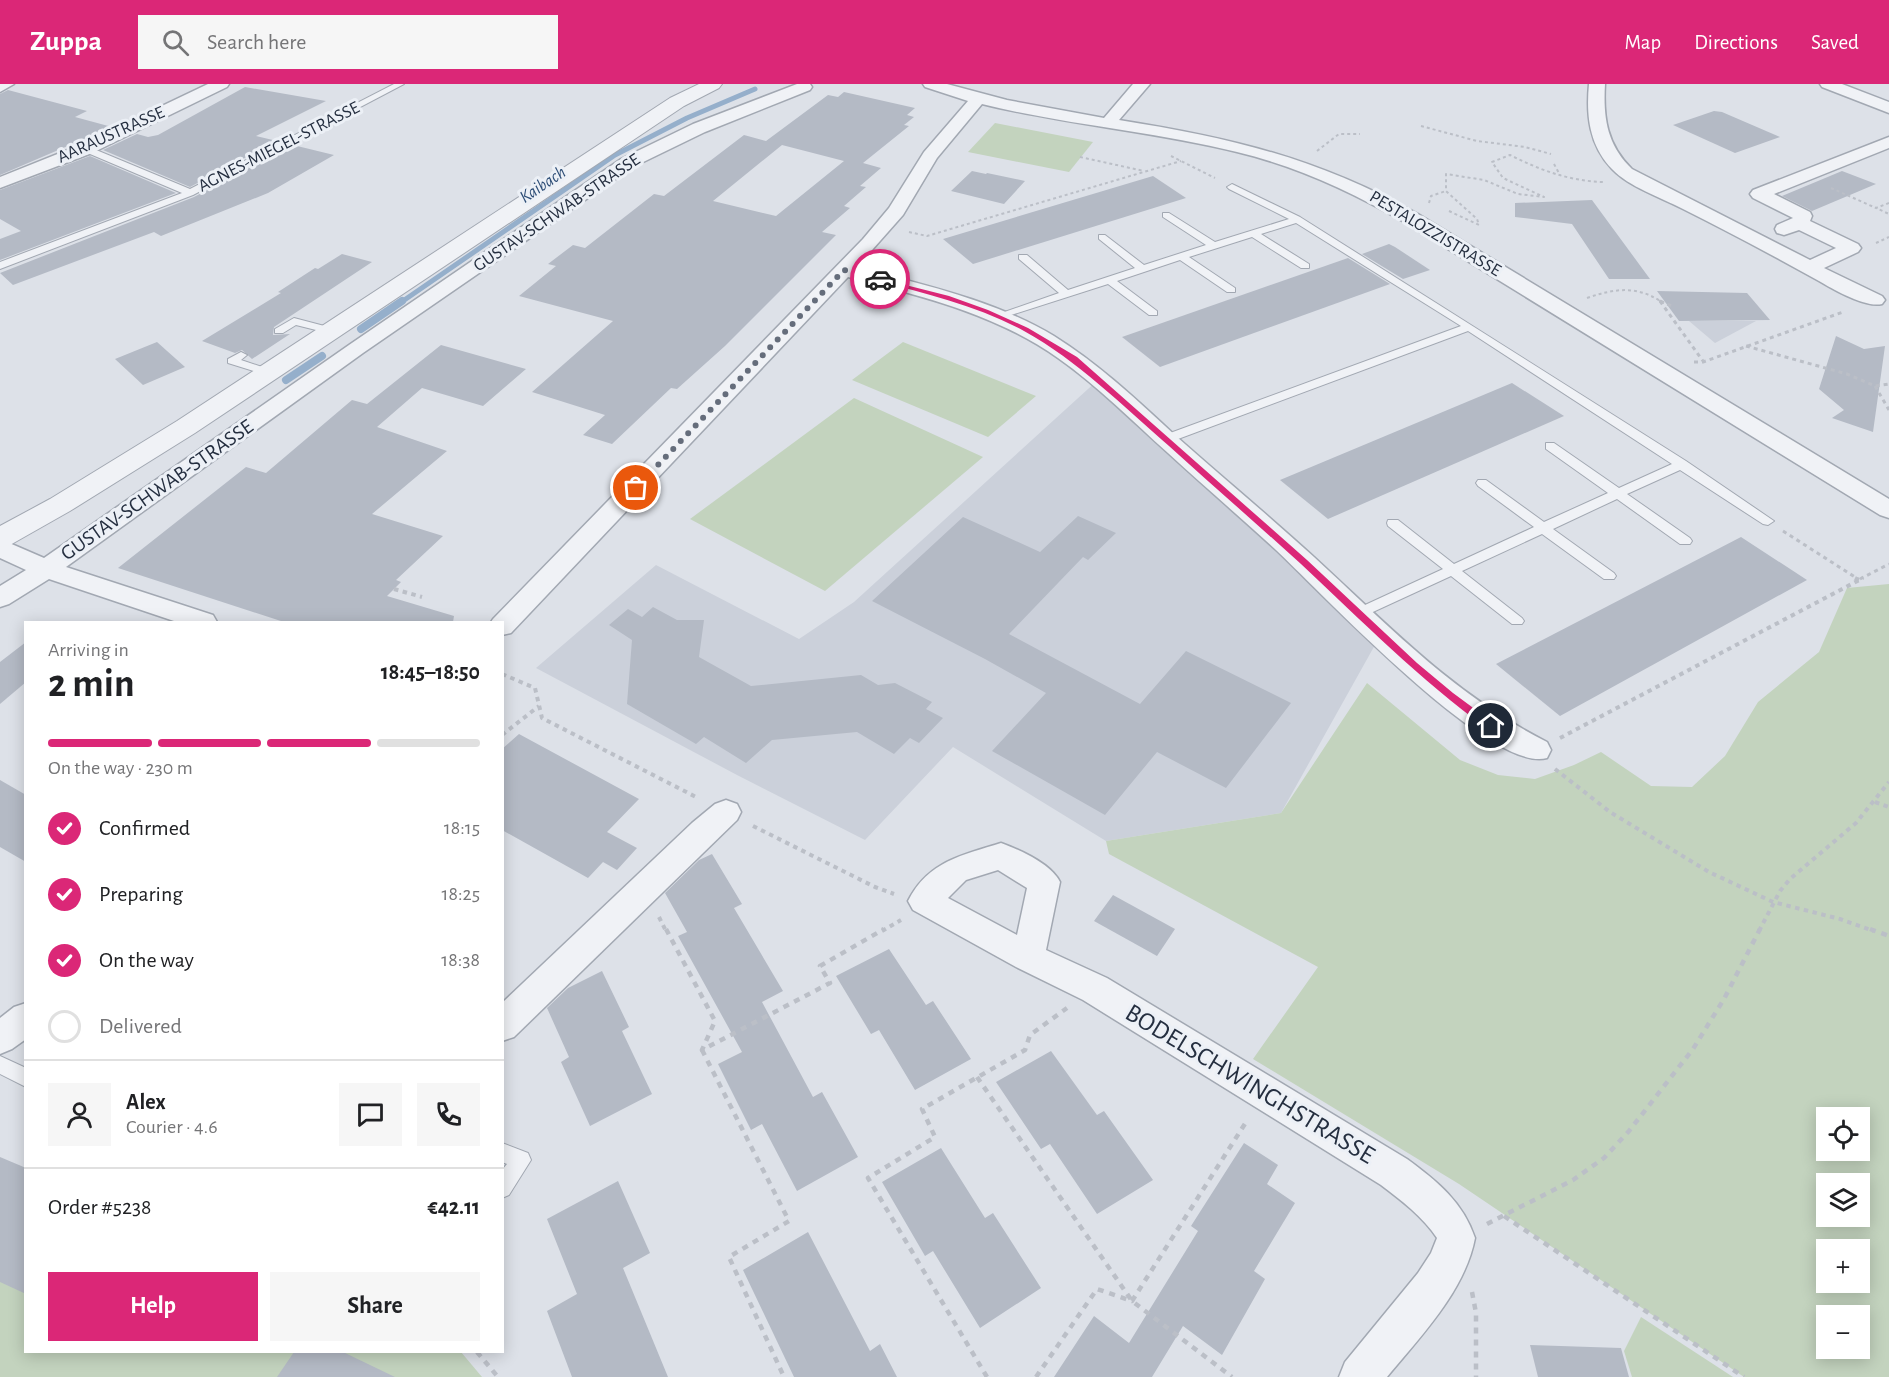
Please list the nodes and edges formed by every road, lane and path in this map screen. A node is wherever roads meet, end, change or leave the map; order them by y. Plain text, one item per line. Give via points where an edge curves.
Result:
1 (6, 84) edge
2 (221, 84) edge
3 (400, 84) edge
4 (713, 84) edge
5 (931, 84) edge
6 (1142, 84) edge
7 (1597, 84) edge
8 (1828, 84) edge
9 (0, 87) edge
10 (804, 87) dead end
11 (978, 99) junction
12 (1889, 108) edge
13 (1108, 123) junction
14 (1420, 126) dead end
15 (1164, 132) junction
16 (1360, 134) dead end
17 (1889, 142) edge
18 (86, 149) junction
19 (1551, 154) dead end
20 (1080, 158) dead end
21 (1180, 161) junction
22 (1554, 164) dead end
23 (1300, 165) junction
24 (1144, 171) junction
25 (1560, 176) junction
26 (1804, 176) junction
27 (1633, 177) junction
28 (0, 183) edge
29 (1232, 187) joint
30 (1446, 190) junction
31 (190, 193) junction
32 (1889, 203) edge
33 (1428, 204) junction
34 (1390, 206) junction
35 (1876, 208) junction
36 (1889, 214) edge
37 (1166, 215) dead end
38 (1297, 219) junction
39 (1800, 223) junction
40 (885, 226) junction
41 (1254, 233) junction
42 (1102, 237) dead end
43 (1756, 238) junction
44 (1214, 246) junction
45 (1023, 257) dead end
46 (1182, 257) junction
47 (0, 266) edge
48 (1305, 266) dead end
49 (1810, 267) junction
50 (1143, 269) junction
51 (844, 270) junction
52 (1110, 280) junction
53 (1231, 290) dead end
54 (1067, 294) junction
55 (1875, 300) joint
56 (1660, 302) junction
57 (1674, 307) dead end
58 (1558, 308) junction
59 (1154, 313) dead end
60 (998, 316) junction
61 (1469, 327) junction
62 (279, 331) dead end
63 (323, 334) junction
64 (1746, 346) junction
65 (356, 349) junction
66 (241, 355) dead end
67 (1703, 362) junction
68 (1658, 369) junction
69 (267, 372) junction
70 (1889, 384) edge
71 (1875, 386) junction
72 (1889, 410) edge
73 (1166, 439) junction
74 (1550, 446) dead end
75 (1682, 464) junction
76 (1482, 483) dead end
77 (1618, 494) junction
78 (1889, 510) edge
79 (1768, 521) joint
80 (1393, 523) dead end
81 (1545, 527) junction
82 (0, 538) edge
83 (1684, 541) dead end
84 (0, 547) edge
85 (1889, 564) edge
86 (46, 569) junction
87 (1454, 570) junction
88 (1609, 576) dead end
89 (1859, 580) junction
90 (394, 589) dead end
91 (422, 597) dead end
92 (0, 598) edge
93 (1358, 614) junction
94 (201, 621) edge
95 (1517, 621) dead end
96 (504, 624) edge
97 (539, 706) dead end
98 (504, 733) edge
99 (1537, 750) junction
100 (1889, 783) edge
101 (1875, 802) junction
102 (1889, 807) edge
103 (726, 812) dead end
104 (635, 898) junction
105 (924, 901) junction
106 (1773, 902) junction
107 (1889, 936) edge
108 (1028, 957) junction
109 (1095, 989) junction
110 (24, 1020) edge
111 (504, 1024) edge
112 (0, 1038) edge
113 (702, 1050) junction
114 (0, 1065) edge
115 (24, 1077) edge
116 (977, 1077) junction
117 (1265, 1093) junction
118 (504, 1153) edge
119 (504, 1185) edge
120 (1504, 1216) junction
121 (1453, 1246) junction
122 (1132, 1301) junction
123 (478, 1353) edge
124 (498, 1377) edge
125 (784, 1377) edge
126 (987, 1377) edge
127 (1036, 1377) edge
128 (1232, 1377) edge
129 (1360, 1377) edge
130 (1476, 1377) edge
131 (1744, 1377) edge

1 - 9 street
2 - 18 street, AARAUSTRASSE
3 - 31 lane, AGNES-MIEGEL-STRASSE
4 - 63 street, GUSTAV-SCHWAB-STRASSE via 676,102
5 - 11 street, PESTALOZZISTRASSE
6 - 13 street
7 - 27 street via 1604,148
8 - 12 street
10 - 65 street, GUSTAV-SCHWAB-STRASSE via 699,128 627,163
11 - 13 street, PESTALOZZISTRASSE
11 - 40 street via 930,156
13 - 15 street, PESTALOZZISTRASSE
14 - 19 path
15 - 21 path via 1154,148
15 - 23 street, PESTALOZZISTRASSE
16 - 23 path via 1339,134
17 - 26 street
18 - 28 street, AARAUSTRASSE
18 - 31 lane, AGNES-MIEGEL-STRASSE
20 - 24 path
21 - 24 path
21 - 29 path
22 - 25 path
23 - 34 street, PESTALOZZISTRASSE
24 - 40 path via 927,236
25 - 27 path via 1601,183
25 - 30 path via 1510,155 1492,162 1503,178 1544,197 1518,194 1484,180 1446,174
26 - 35 path
26 - 39 street via 1759,194 1803,216
27 - 43 street
29 - 38 lane
30 - 33 path via 1431,196
30 - 33 path via 1479,225
31 - 47 lane, AGNES-MIEGEL-STRASSE
32 - 35 path
33 - 34 path
34 - 58 street, PESTALOZZISTRASSE
35 - 36 path
37 - 44 lane
38 - 41 lane
38 - 61 lane
39 - 43 street
39 - 49 street via 1851,248
40 - 51 street
41 - 44 lane
41 - 48 lane
42 - 50 lane
43 - 49 street
44 - 46 lane
45 - 54 lane
46 - 50 lane
46 - 53 lane
49 - 55 street
50 - 52 lane
51 - 60 street via 937,294
51 - 96 street
52 - 54 lane
52 - 59 lane
54 - 60 lane
55 - 64 path
56 - 57 path
56 - 58 path via 1650,293 1613,288
56 - 67 path
58 - 68 street, PESTALOZZISTRASSE
60 - 73 street via 1074,359
61 - 73 lane
61 - 75 lane
62 - 63 lane via 294,321
63 - 65 street
63 - 69 street, GUSTAV-SCHWAB-STRASSE
64 - 67 path
64 - 71 path via 1847,374
65 - 86 street, GUSTAV-SCHWAB-STRASSE
66 - 69 lane via 232,361
67 - 68 path via 1681,362
68 - 78 street, PESTALOZZISTRASSE
69 - 82 street, GUSTAV-SCHWAB-STRASSE via 176,433
70 - 71 path
71 - 72 path
73 - 93 street
74 - 77 lane
75 - 77 lane
75 - 79 lane
76 - 81 lane
77 - 81 lane
77 - 83 lane
79 - 89 path
80 - 87 lane
81 - 87 lane
81 - 88 lane
84 - 86 street
85 - 89 path
86 - 92 street, GUSTAV-SCHWAB-STRASSE
86 - 94 street
87 - 93 lane
87 - 95 lane
89 - 99 path
90 - 91 path
93 - 99 street via 1476,717
97 - 98 path
99 - 106 path via 1561,775 1641,832 1709,872
100 - 101 path
101 - 102 path
101 - 106 path via 1863,817 1790,879
103 - 104 street
104 - 111 street
104 - 113 path via 714,1021
105 - 108 street, BODELSCHWINGHSTRASSE
105 - 108 street via 955,870 1001,856 1044,882
105 - 113 path via 911,914 820,966 830,983
106 - 107 path
106 - 120 path via 1729,990 1693,1049 1629,1131 1604,1158 1573,1180
108 - 109 street, BODELSCHWINGHSTRASSE
109 - 116 path via 1030,1035 1025,1050
109 - 117 street, BODELSCHWINGHSTRASSE
110 - 112 street
113 - 125 path via 789,1221 729,1257
114 - 115 lane
116 - 122 path
116 - 126 path via 922,1109 935,1137 868,1178
117 - 121 street, BODELSCHWINGHSTRASSE via 1417,1188 1432,1203
117 - 122 path
118 - 119 lane via 520,1160
120 - 121 path
120 - 131 path
121 - 129 street via 1436,1281
121 - 130 path via 1476,1302
122 - 127 path via 1097,1289
122 - 128 path
123 - 124 path

